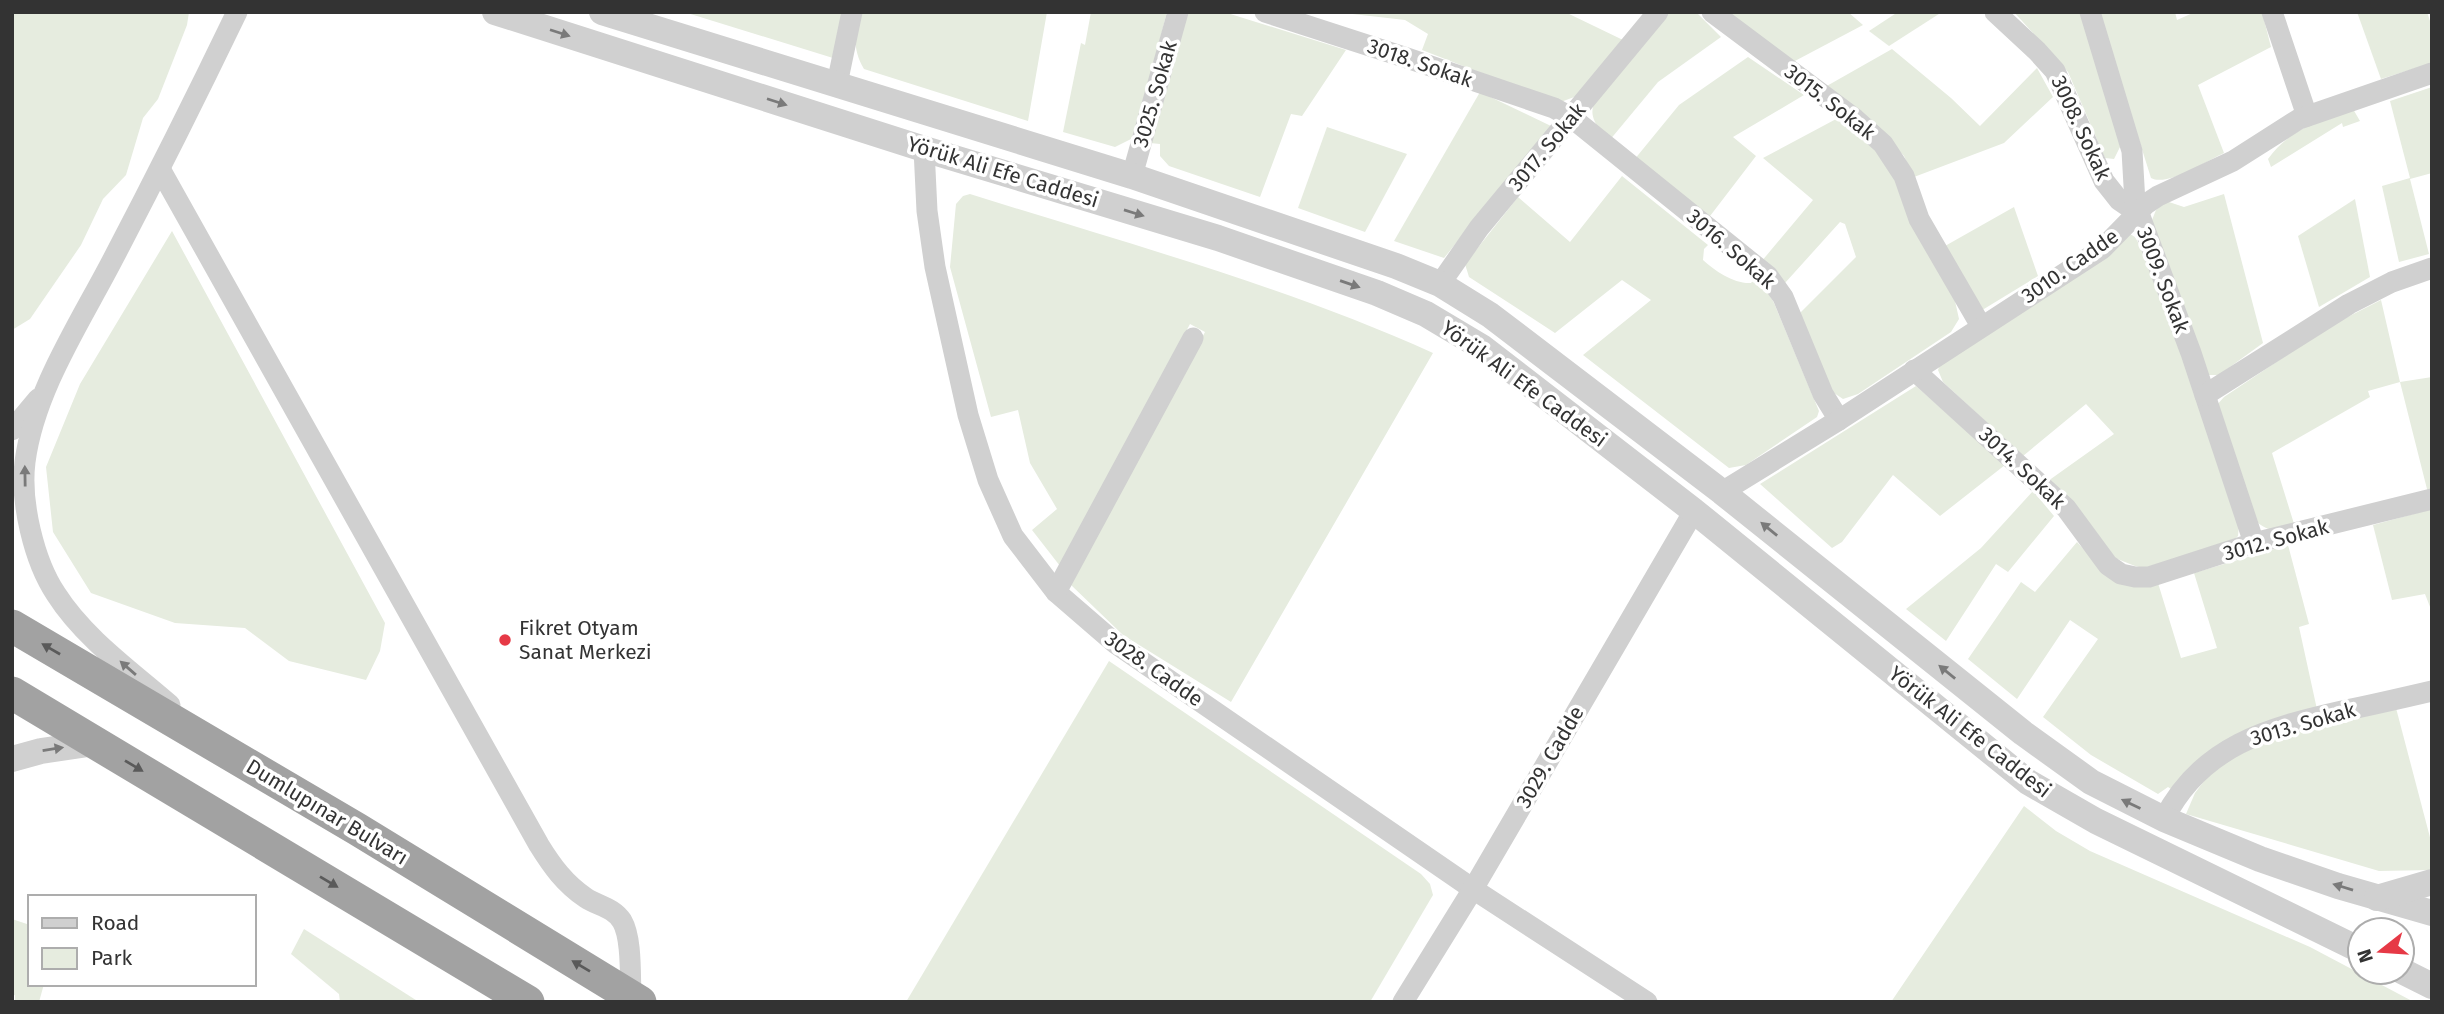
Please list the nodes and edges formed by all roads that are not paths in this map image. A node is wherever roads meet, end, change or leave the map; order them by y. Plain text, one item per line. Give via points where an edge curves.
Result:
1 (237, 12) edge
2 (495, 12) edge
3 (601, 12) edge
4 (852, 12) edge
5 (1178, 12) edge
6 (1265, 12) edge
7 (1658, 12) edge
8 (1712, 12) edge
9 (1995, 12) edge
10 (2090, 12) edge
11 (2272, 12) edge
12 (2432, 73) edge
13 (837, 84) junction
14 (2306, 116) junction
15 (1572, 118) junction
16 (924, 149) junction
17 (160, 169) junction
18 (1132, 176) junction
19 (2138, 213) junction
20 (2432, 268) edge
21 (1440, 284) junction
22 (1426, 314) junction
23 (1981, 326) junction
24 (1193, 338) dead end
25 (1914, 370) junction
26 (46, 389) junction
27 (2204, 395) junction
28 (1839, 420) junction
29 (12, 430) edge
30 (1722, 492) junction
31 (2432, 499) edge
32 (1694, 511) junction
33 (2254, 543) junction
34 (2121, 575) joint
35 (1056, 592) junction
36 (12, 626) edge
37 (2432, 691) edge
38 (12, 693) edge
39 (95, 743) junction
40 (216, 746) junction
41 (12, 759) edge
42 (2164, 819) junction
43 (2432, 882) edge
44 (1473, 889) junction
45 (2377, 898) junction
46 (2432, 913) edge
47 (2346, 943) edge
48 (2416, 978) edge
49 (2432, 986) edge
50 (635, 999) edge
51 (528, 1002) edge
52 (1403, 1002) edge
53 (1647, 1002) edge

1 - 17 street
2 -> 16 street, Yörük Ali Efe Caddesi
3 - 13 street, Yörük Ali Efe Caddesi
4 - 13 street
5 - 18 street, 3025. Sokak
6 - 15 street, 3018. Sokak via 1555,108
7 - 15 street, 3017. Sokak
8 - 23 street, 3015. Sokak via 1883,144 1904,176 1919,219
9 - 19 street, 3008. Sokak via 2055,71 2104,181 2119,200
10 - 19 street, 3009. Sokak via 2132,151
11 - 14 street
12 - 14 street, 3010. Cadde
13 - 18 street, Yörük Ali Efe Caddesi
14 - 19 street, 3010. Cadde via 2233,161 2164,192
15 - 21 street, 3017. Sokak via 1479,228
15 - 28 street, 3016. Sokak via 1768,276 1783,297 1822,394
16 -> 22 street, Yörük Ali Efe Caddesi via 1218,238
16 - 35 street, 3028. Cadde via 930,239 968,415 988,480 1013,536
17 - 26 street
17 - 50 street via 539,845 572,888 612,910 622,921
18 - 21 street, Yörük Ali Efe Caddesi
19 - 23 street, 3010. Cadde via 2102,249
19 - 27 street, 3009. Sokak
20 - 27 street via 2349,304
21 - 22 street
21 - 30 street, Yörük Ali Efe Caddesi via 1490,315
22 - 32 street, Yörük Ali Efe Caddesi via 1483,348
23 - 25 street, 3010. Cadde
24 - 35 street
25 - 28 street, 3010. Cadde
25 - 34 street, 3014. Sokak via 2066,508 2108,565
26 - 29 street
40 -> 26 street via 99,643 55,594 28,520 24,472
27 - 33 street, 3009. Sokak
28 - 30 street, 3010. Cadde
42 -> 30 street, Yörük Ali Efe Caddesi via 2113,795 2056,758
31 - 33 street, 3012. Sokak
32 - 44 street, 3029. Cadde
32 - 47 street, Yörük Ali Efe Caddesi via 2028,782 2096,821
33 - 34 street, 3012. Sokak via 2149,577
35 - 44 street, 3028. Cadde via 1115,643
40 -> 36 highway, Dumlupınar Bulvarı
37 - 42 street, 3013. Sokak via 2300,721 2240,742 2192,778
38 - 39 highway
41 -> 39 street
39 -> 51 highway
50 -> 40 highway, Dumlupınar Bulvarı
45 -> 42 street, Yörük Ali Efe Caddesi via 2260,859
43 - 45 street
44 - 52 street, 3029. Cadde
44 - 53 street, 3028. Cadde
45 - 46 street, Yörük Ali Efe Caddesi
48 - 49 street

